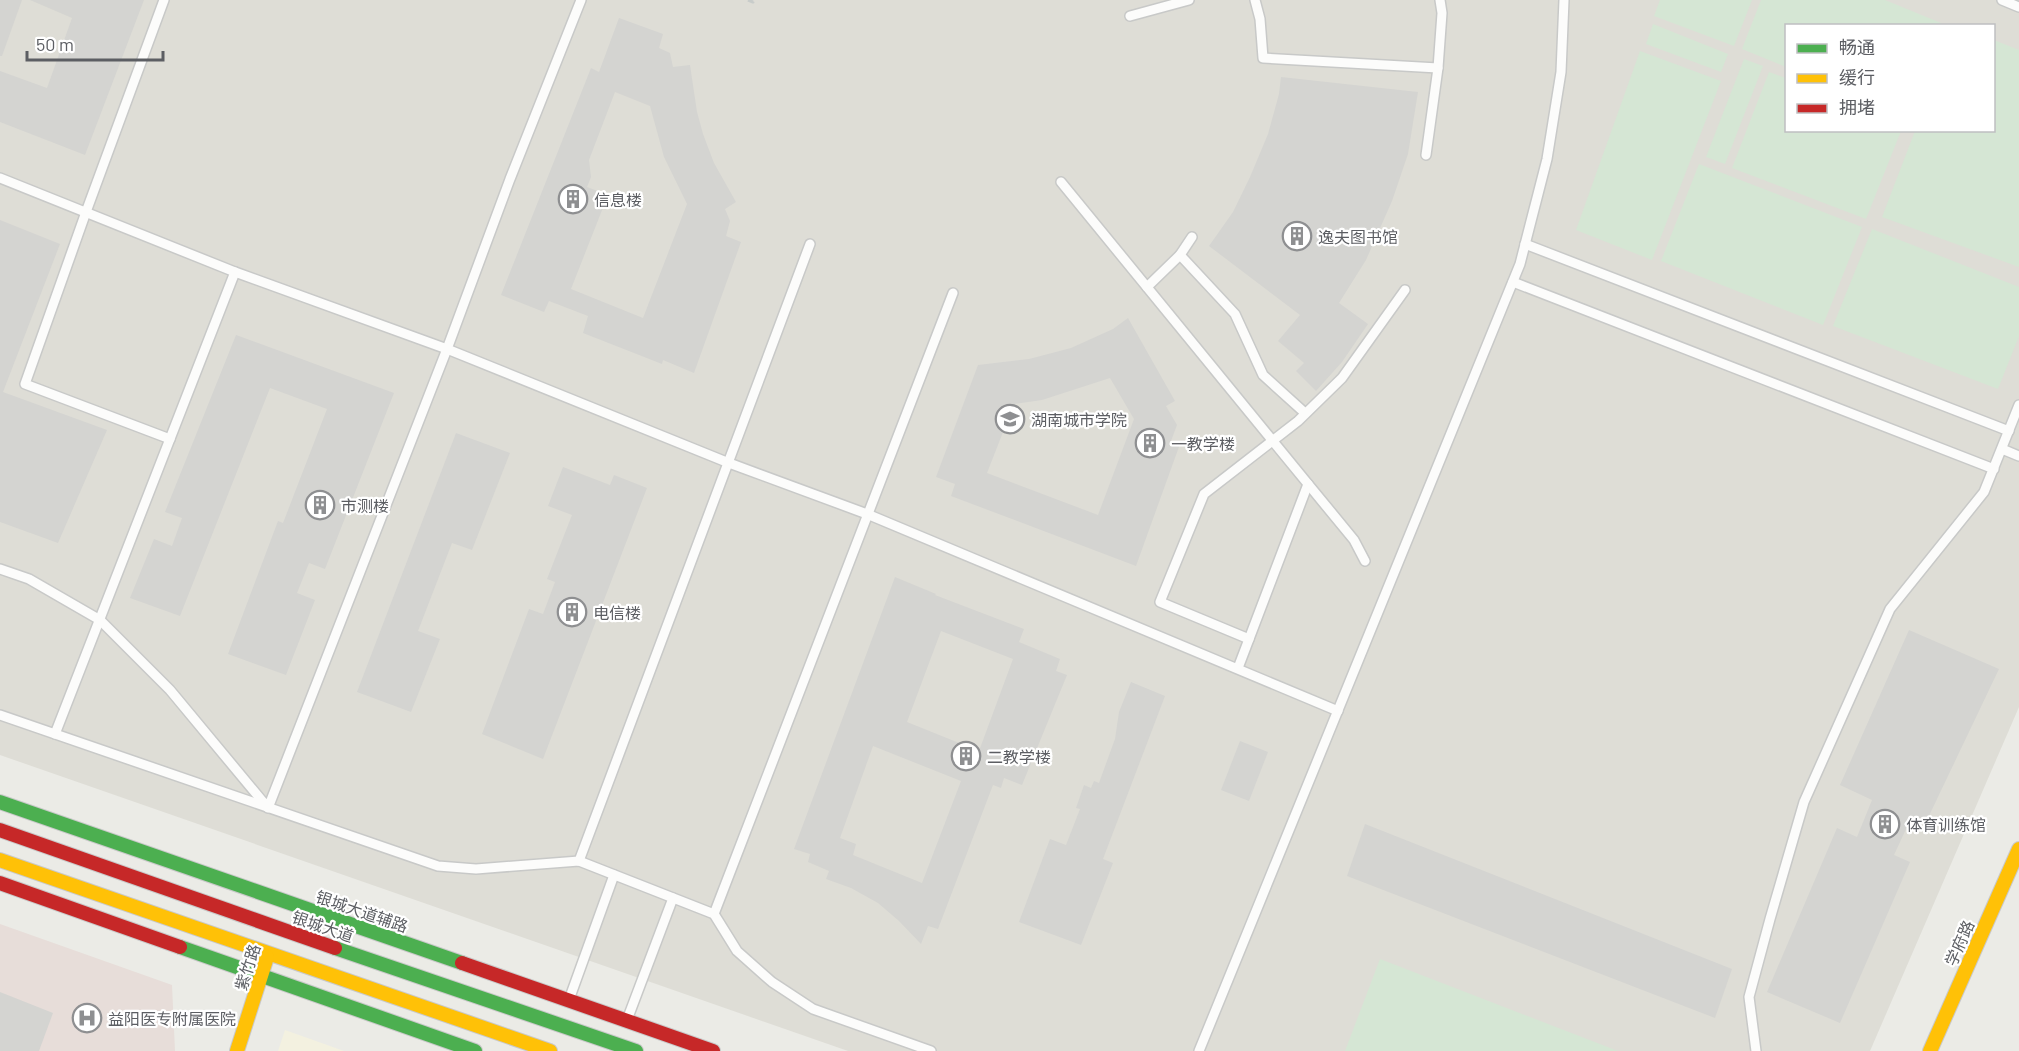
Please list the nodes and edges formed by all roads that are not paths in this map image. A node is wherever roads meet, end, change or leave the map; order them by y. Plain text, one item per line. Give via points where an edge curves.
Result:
1 (164, 0) edge
2 (580, 0) edge
3 (1189, 0) edge
4 (1255, 0) edge
5 (1440, 0) edge
6 (1564, 0) edge
7 (2002, 0) edge
8 (2019, 7) edge
9 (1130, 16) dead end
10 (1438, 68) junction
11 (1426, 155) dead end
12 (0, 178) edge
13 (1060, 182) dead end
14 (86, 212) junction
15 (1192, 237) dead end
16 (810, 243) dead end
17 (1525, 244) junction
18 (1180, 255) junction
19 (235, 272) junction
20 (1513, 282) junction
21 (1147, 287) junction
22 (1405, 290) dead end
23 (953, 292) dead end
24 (447, 349) junction
25 (2019, 405) edge
26 (1305, 413) junction
27 (2009, 431) junction
28 (170, 439) junction
29 (1272, 441) junction
30 (2002, 448) junction
31 (2019, 456) edge
32 (729, 463) junction
33 (1994, 469) junction
34 (1308, 484) junction
35 (867, 514) junction
36 (1365, 561) dead end
37 (0, 568) edge
38 (100, 620) junction
39 (1249, 639) junction
40 (1238, 669) junction
41 (1338, 711) junction
42 (0, 715) edge
43 (55, 734) junction
44 (0, 802) edge
45 (268, 808) junction
46 (0, 830) edge
47 (2019, 849) edge
48 (0, 860) edge
49 (579, 861) junction
50 (614, 875) junction
51 (0, 883) edge
52 (673, 898) junction
53 (714, 914) junction
54 (277, 928) junction
55 (268, 954) junction
56 (262, 975) junction
57 (560, 1025) junction
58 (618, 1045) junction
59 (237, 1051) edge
60 (475, 1051) edge
61 (550, 1051) edge
62 (636, 1051) edge
63 (713, 1051) edge
64 (931, 1051) edge
65 (1199, 1051) edge
66 (1756, 1051) edge
67 (1930, 1051) edge

1 - 14 lane
2 - 24 lane
3 - 9 lane
4 - 10 lane via 1263,58
5 - 10 lane
6 - 17 lane via 1560,72 1547,159
7 - 8 lane
10 - 11 lane
12 - 14 lane
13 - 21 lane
14 - 19 lane
14 - 28 lane via 25,384
15 - 18 lane
16 - 32 lane
17 - 20 lane
17 - 27 lane
18 - 21 lane
18 - 26 lane via 1235,314 1263,375
19 - 24 lane
19 - 28 lane
20 - 33 lane
20 - 41 lane
21 - 29 lane
22 - 26 lane via 1341,378
23 - 35 lane
24 - 32 lane
24 - 45 lane
25 - 27 lane
26 - 29 lane
27 - 30 lane
28 - 38 lane
29 - 34 lane
29 - 39 lane via 1204,494 1160,602
30 - 31 lane
30 - 33 lane
32 - 35 lane
32 - 49 lane
33 - 66 lane via 1984,492 1890,609 1804,801 1749,997
34 - 36 lane via 1354,540
34 - 39 lane
35 - 40 lane
35 - 53 lane
37 - 38 lane via 29,579
38 - 43 lane
38 - 45 lane via 170,690
39 - 40 lane
40 - 41 lane
41 - 65 lane
42 - 43 lane
43 - 45 lane
44 - 63 street, 银城大道辅路
45 - 49 lane via 438,866 476,869
46 - 54 street, 银城大道
47 - 67 street, 学府路
48 - 55 street
49 - 50 lane
50 - 52 lane
50 - 57 lane
51 - 56 street
52 - 53 lane
52 - 58 lane
53 - 64 lane via 736,951 772,982 813,1009
54 - 55 street, 紫竹路
54 - 57 street, 银城大道
55 - 56 street, 紫竹路
55 - 61 street
56 - 59 street, 紫竹路
56 - 60 street
57 - 58 street, 银城大道
58 - 62 street, 银城大道

